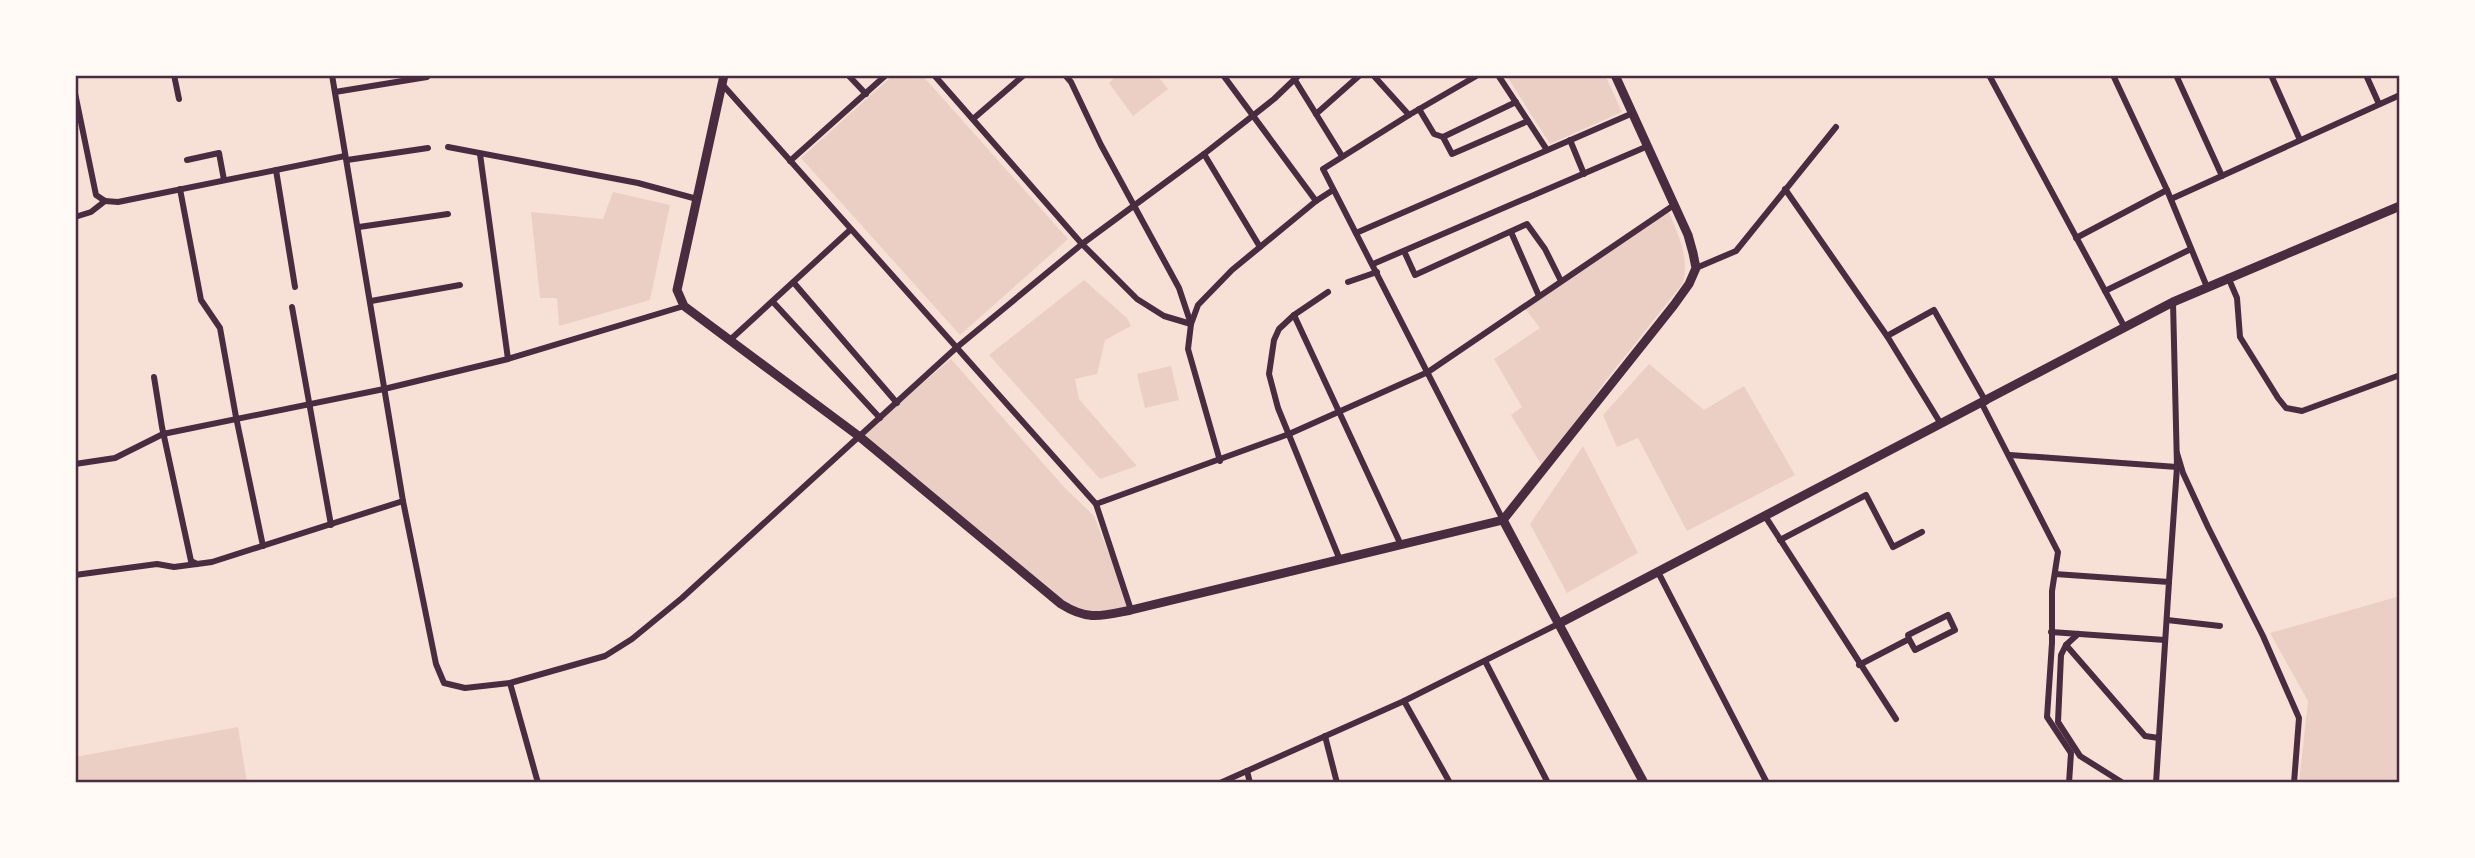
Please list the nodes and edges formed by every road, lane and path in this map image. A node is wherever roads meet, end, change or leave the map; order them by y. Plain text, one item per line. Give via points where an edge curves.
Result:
1 (174, 75) edge
2 (332, 75) edge
3 (848, 75) edge
4 (886, 75) edge
5 (934, 75) edge
6 (1024, 75) edge
7 (1065, 75) edge
8 (1079, 75) edge
9 (1223, 75) edge
10 (1360, 75) edge
11 (1373, 75) edge
12 (1478, 75) edge
13 (1498, 75) edge
14 (1989, 75) edge
15 (2113, 75) edge
16 (2176, 75) edge
17 (2271, 75) edge
18 (2366, 75) edge
19 (1618, 76) edge
20 (427, 77) edge
21 (1297, 77) edge
22 (723, 80) edge
23 (1070, 82) junction
24 (335, 92) junction
25 (75, 93) edge
26 (866, 94) junction
27 (2400, 95) edge
28 (179, 99) dead end
29 (1516, 102) junction
30 (2379, 104) junction
31 (1419, 109) junction
32 (1633, 113) junction
33 (1316, 114) junction
34 (1409, 115) junction
35 (1252, 116) junction
36 (973, 119) junction
37 (1528, 121) junction
38 (1836, 127) dead end
39 (1443, 137) junction
40 (1570, 140) junction
41 (2300, 140) junction
42 (1648, 146) junction
43 (448, 147) dead end
44 (428, 148) dead end
45 (1547, 150) junction
46 (480, 154) junction
47 (1204, 154) junction
48 (1342, 156) junction
49 (346, 158) junction
50 (187, 160) dead end
51 (790, 161) junction
52 (276, 170) junction
53 (1584, 174) junction
54 (2222, 176) junction
55 (224, 180) junction
56 (180, 189) junction
57 (1785, 189) junction
58 (1334, 190) junction
59 (2167, 190) junction
60 (697, 199) junction
61 (2171, 199) junction
62 (105, 201) junction
63 (1316, 201) junction
64 (1674, 205) junction
65 (2400, 205) edge
66 (1135, 206) junction
67 (447, 214) dead end
68 (75, 217) edge
69 (359, 227) junction
70 (850, 230) junction
71 (1511, 232) junction
72 (1356, 233) junction
73 (2076, 238) junction
74 (1082, 244) junction
75 (1260, 247) junction
76 (2191, 249) junction
77 (1404, 251) junction
78 (1373, 264) junction
79 (1696, 268) junction
80 (1377, 272) junction
81 (2228, 277) junction
82 (1561, 281) junction
83 (1348, 282) dead end
84 (794, 283) junction
85 (460, 285) dead end
86 (295, 287) dead end
87 (2207, 287) junction
88 (2105, 291) junction
89 (1328, 292) dead end
90 (1539, 296) junction
91 (371, 301) junction
92 (774, 302) junction
93 (2173, 302) junction
94 (684, 306) junction
95 (292, 307) dead end
96 (1294, 315) junction
97 (1191, 324) junction
98 (2125, 328) junction
99 (1887, 336) junction
100 (730, 340) junction
101 (956, 348) junction
102 (508, 359) junction
103 (1428, 372) junction
104 (2400, 375) edge
105 (154, 377) dead end
106 (384, 389) junction
107 (897, 403) junction
108 (1984, 403) junction
109 (309, 404) junction
110 (1339, 413) junction
111 (236, 418) junction
112 (880, 418) junction
113 (1941, 424) junction
114 (163, 434) junction
115 (1289, 434) junction
116 (860, 437) junction
117 (2177, 453) junction
118 (2010, 456) junction
119 (1220, 461) junction
120 (75, 464) edge
121 (2177, 467) junction
122 (403, 501) junction
123 (1096, 504) junction
124 (1765, 516) junction
125 (1503, 520) junction
126 (331, 525) junction
127 (1922, 532) dead end
128 (1780, 540) junction
129 (1401, 545) junction
130 (263, 546) junction
131 (1340, 560) junction
132 (199, 565) junction
133 (1658, 572) junction
134 (2055, 574) junction
135 (75, 575) edge
136 (2169, 582) junction
137 (1131, 610) junction
138 (2167, 620) junction
139 (1560, 623) junction
140 (2220, 626) dead end
141 (2051, 632) junction
142 (2078, 634) junction
143 (1909, 639) junction
144 (2165, 640) junction
145 (2066, 645) junction
146 (1485, 661) junction
147 (1859, 665) junction
148 (510, 683) junction
149 (1404, 701) junction
150 (1896, 719) dead end
151 (1325, 736) junction
152 (2159, 738) junction
153 (1247, 771) junction
154 (538, 783) edge
155 (1220, 783) edge
156 (1250, 783) edge
157 (1337, 783) edge
158 (1450, 783) edge
159 (1548, 783) edge
160 (1644, 783) edge
161 (1767, 783) edge
162 (2069, 783) edge
163 (2123, 783) edge
164 (2156, 783) edge
165 (2294, 783) edge

1 - 28 street
2 - 24 street
3 - 26 street
4 - 26 street
5 - 36 street
6 - 36 street
7 - 23 street
8 - 23 street
9 - 35 street
10 - 33 street
11 - 34 street
12 - 31 street
13 - 29 street
14 - 73 street
15 - 59 street
16 - 54 street
17 - 41 street
18 - 30 street
19 - 32 main road
20 - 24 street
21 - 33 street
21 - 35 street
22 - 51 street
22 - 60 main road
23 - 66 street
24 - 49 street
25 - 62 street via 96,195
26 - 51 street
27 - 30 street
29 - 37 street
29 - 39 street
30 - 41 street
31 - 34 street
31 - 39 street via 1434,134
32 - 40 street
32 - 42 main road
33 - 48 street
34 - 48 street
35 - 47 street
35 - 63 street
36 - 74 street
37 - 39 street via 1452,154
37 - 45 street
38 - 57 street
40 - 45 street
40 - 53 street
41 - 54 street
42 - 53 street
42 - 64 main road
43 - 46 street
44 - 49 street
45 - 72 street
46 - 60 street via 638,183
46 - 102 street
47 - 66 street
47 - 75 street
48 - 58 street via 1323,169
49 - 52 street
49 - 69 street
50 - 55 street via 219,153
51 - 70 street
52 - 55 street
52 - 86 street
53 - 77 street
54 - 61 street
55 - 56 street
56 - 62 street
56 - 111 street via 201,300 220,328
57 - 79 street via 1736,251
57 - 99 street
58 - 63 street
58 - 72 street
59 - 61 street
59 - 73 street
60 - 94 main road via 677,290
61 - 76 street
62 - 68 street
63 - 75 street
64 - 79 main road
64 - 82 street
65 - 81 main road
66 - 74 street
66 - 97 street via 1179,288
67 - 69 street
69 - 91 street
70 - 84 street
70 - 101 street
71 - 77 street via 1415,275
71 - 82 street via 1527,224
71 - 90 street
72 - 78 street
73 - 88 street
74 - 97 street via 1137,299 1164,316
74 - 101 street
75 - 97 street via 1198,305
76 - 87 street
76 - 88 street
77 - 78 street
78 - 80 street
79 - 125 main road via 1689,284
80 - 83 street
80 - 103 street
81 - 87 main road
81 - 104 street via 2237,298 2240,337 2286,408 2302,411
82 - 90 street
84 - 92 street
84 - 107 street
85 - 91 street
87 - 93 main road
88 - 98 street
89 - 96 street
90 - 103 street
91 - 106 street
92 - 100 street
92 - 112 street
93 - 98 main road
93 - 117 street
94 - 100 main road
94 - 102 street
95 - 109 street
96 - 110 street
96 - 115 street via 1274,340 1269,374
97 - 119 street via 1188,349
98 - 108 main road
99 - 108 street via 1934,310
99 - 113 street
100 - 116 main road
101 - 107 street
101 - 123 street
102 - 106 street
103 - 110 street
103 - 125 street
105 - 114 street
106 - 109 street
106 - 122 street
107 - 112 street
108 - 113 main road
108 - 118 street
109 - 111 street
109 - 126 street
110 - 115 street
110 - 129 street
111 - 114 street
111 - 130 street
112 - 116 street
113 - 124 main road
114 - 120 street via 115,458
114 - 132 street via 191,561
115 - 119 street
115 - 131 street
116 - 137 main road via 1069,609 1100,617
116 - 148 street via 632,639 605,656
117 - 121 street
117 - 165 street via 2299,718
118 - 121 street
118 - 134 street via 2058,552
119 - 123 street
121 - 136 street
122 - 126 street
122 - 148 street via 436,664 444,683 465,688
123 - 137 street
124 - 128 street
124 - 133 main road
125 - 129 main road
125 - 139 main road
126 - 130 street
127 - 128 street via 1893,547 1866,495
128 - 147 street
129 - 131 main road
130 - 132 street
131 - 137 main road
132 - 135 street via 157,564
133 - 139 main road
133 - 161 street
134 - 136 street
134 - 141 street
136 - 138 street
138 - 140 street
138 - 144 street
139 - 146 street
139 - 160 main road
141 - 142 street
141 - 162 street via 2047,717 2071,753
142 - 144 street
142 - 145 street
143 - 143 street via 1908,635 1948,615 1955,630 1915,650
143 - 147 street
144 - 152 street
145 - 152 street via 2144,736
145 - 163 street via 2061,654 2058,722 2081,756
146 - 149 street
146 - 159 street
147 - 150 street
148 - 154 street
149 - 151 street
149 - 158 street
151 - 153 street
151 - 157 street
152 - 164 street
153 - 155 street
153 - 156 street

